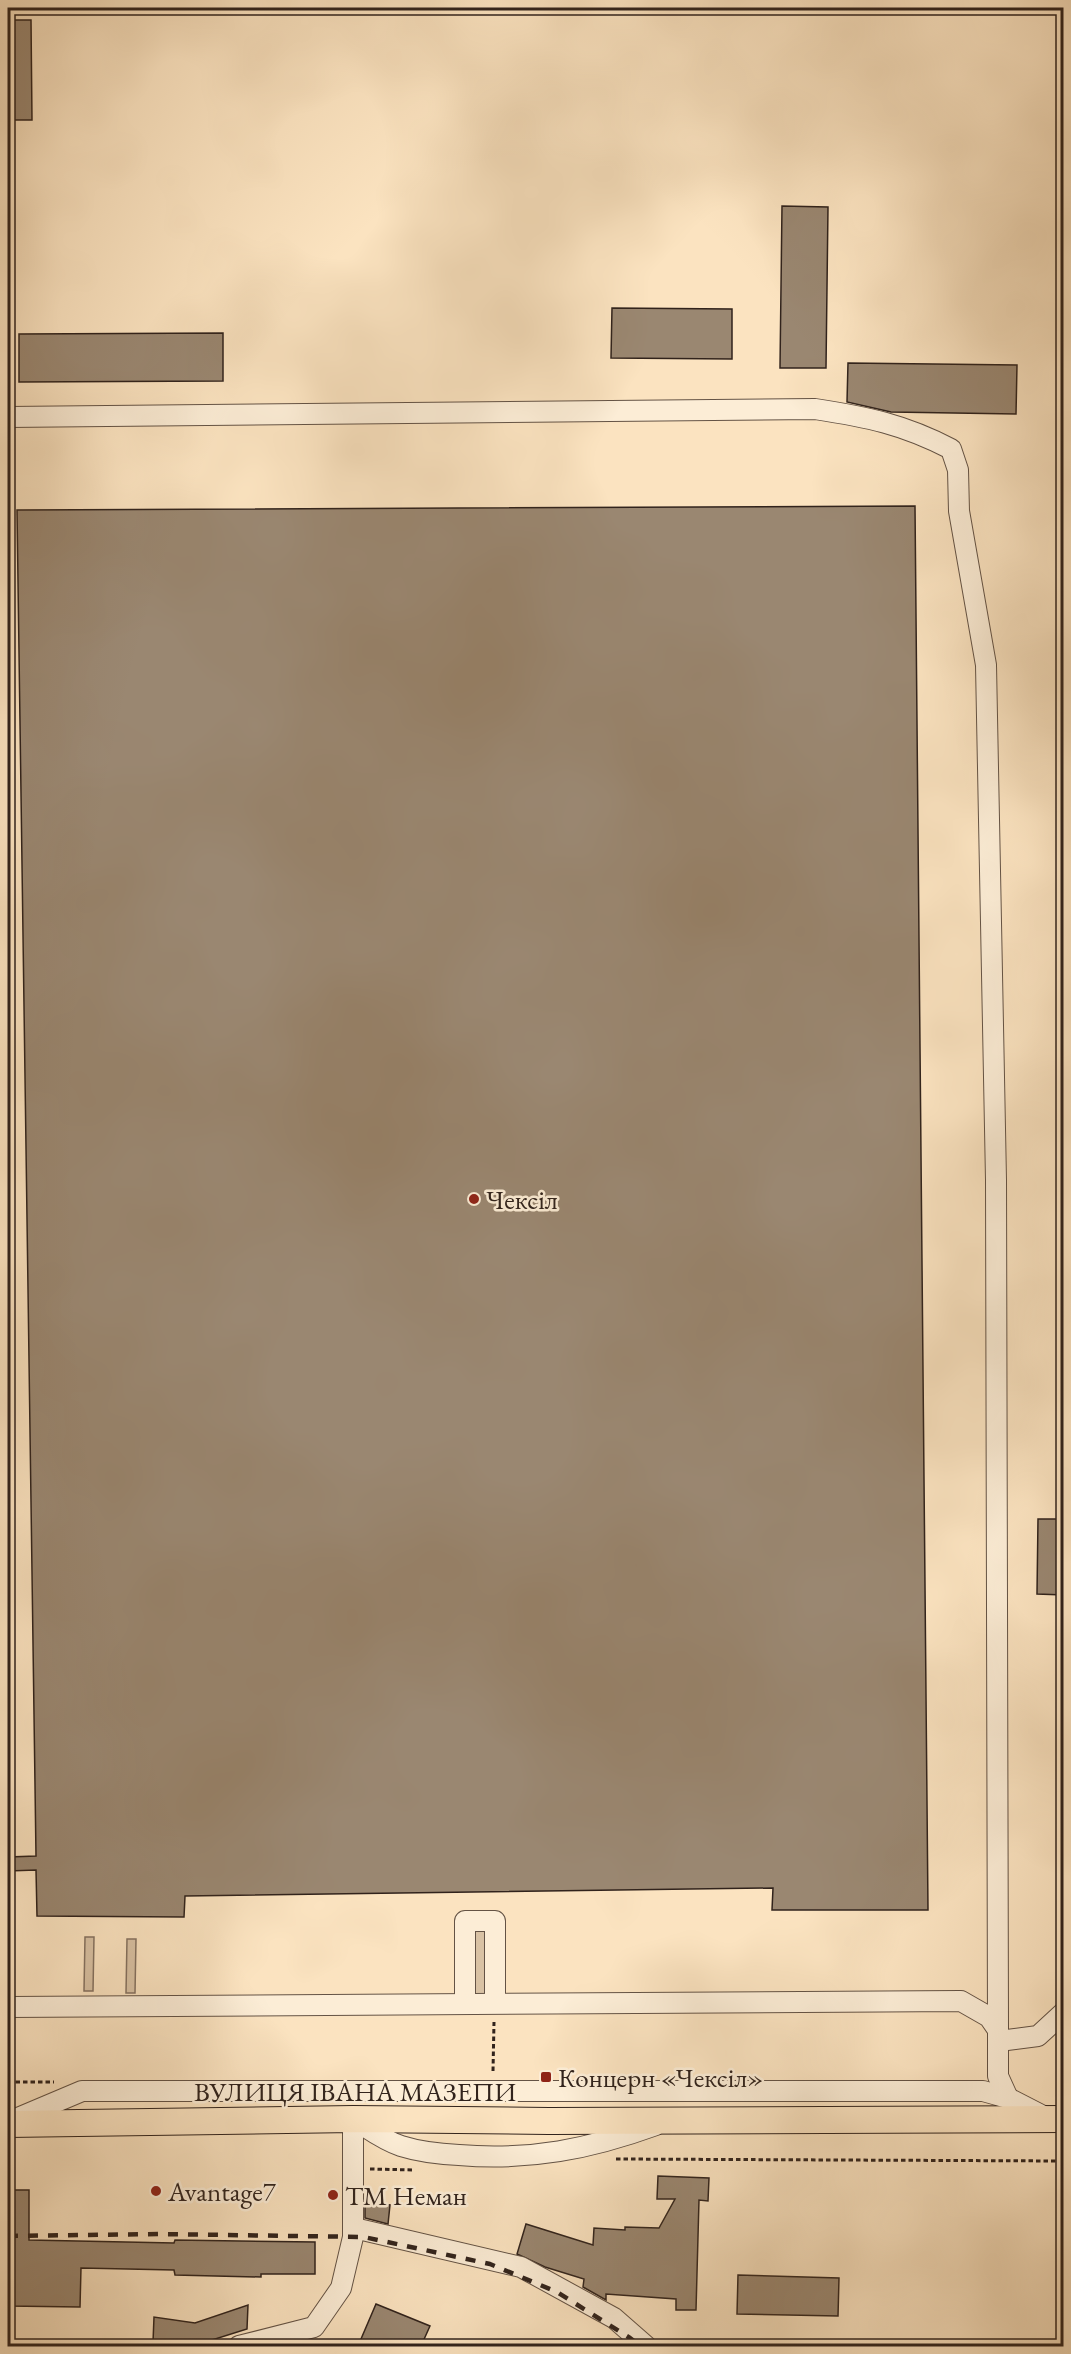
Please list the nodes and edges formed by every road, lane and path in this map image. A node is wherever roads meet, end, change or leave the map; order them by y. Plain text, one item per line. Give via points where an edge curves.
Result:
1 (8, 417) edge
2 (495, 2003) junction
3 (465, 2004) junction
4 (8, 2007) edge
5 (1064, 2012) edge
6 (494, 2036) dead end
7 (999, 2036) junction
8 (493, 2071) dead end
9 (998, 2076) junction
10 (8, 2082) edge
11 (54, 2082) dead end
12 (982, 2091) junction
13 (1008, 2098) junction
14 (353, 2119) junction
15 (1056, 2119) edge
16 (669, 2120) junction
17 (8, 2124) edge
18 (613, 2159) dead end
19 (1064, 2161) edge
20 (354, 2169) junction
21 (424, 2170) dead end
22 (354, 2228) junction
23 (239, 2346) edge
24 (646, 2346) edge

1 - 7 lane via 815,409 871,418 921,433 951,449 958,470 959,512 987,665 996,1180
2 - 3 lane
2 - 3 lane via 495,1921 465,1921
2 - 7 lane via 961,2001 989,2018
3 - 4 lane
5 - 7 lane via 1038,2036
6 - 8 path
7 - 9 lane
9 - 12 lane
9 - 13 lane
10 - 11 path
12 - 13 lane
12 - 17 lane via 82,2091
13 - 15 lane
14 - 16 main road, ВУЛИЦЯ ІВАНА МАЗЕПИ
14 - 16 lane via 384,2139 419,2151 475,2157 559,2152 612,2140
14 - 17 main road, ВУЛИЦЯ ІВАНА МАЗЕПИ
14 - 20 lane
15 - 16 main road, ВУЛИЦЯ ІВАНА МАЗЕПИ
18 - 19 path
20 - 21 path
20 - 22 lane
22 - 23 lane via 341,2288 314,2327
22 - 24 lane via 521,2267 614,2318

